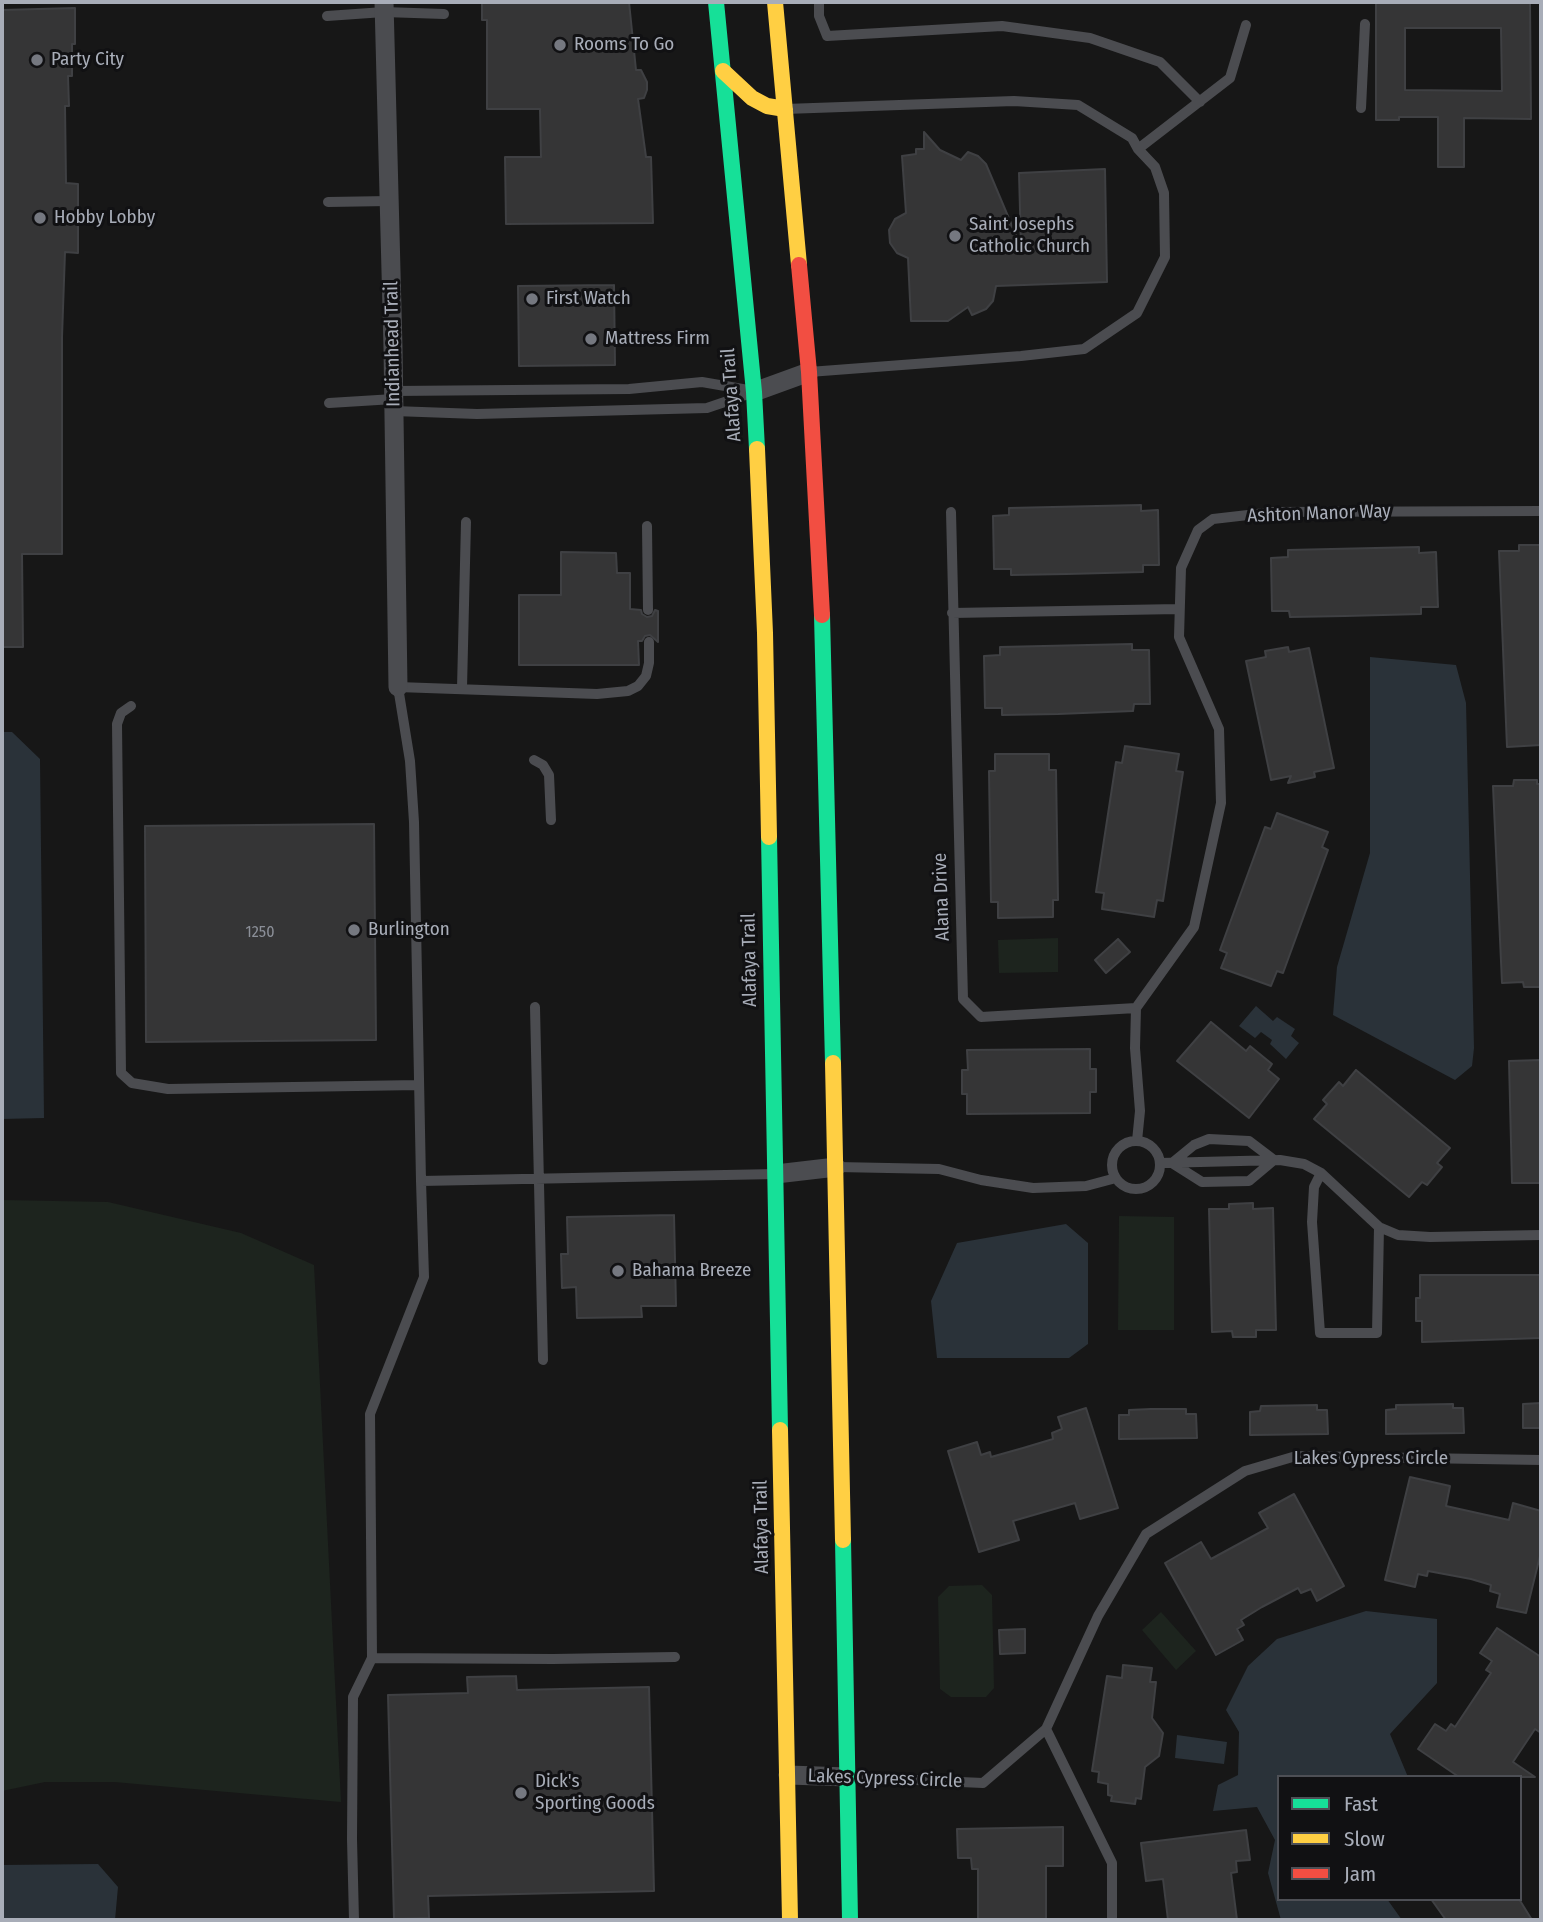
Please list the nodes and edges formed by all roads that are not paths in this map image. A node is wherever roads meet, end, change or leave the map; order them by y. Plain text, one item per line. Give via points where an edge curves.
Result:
1 (716, 2) edge
2 (775, 2) edge
3 (818, 2) edge
4 (384, 7) edge
5 (444, 13) dead end
6 (327, 16) dead end
7 (1365, 24) dead end
8 (1246, 25) dead end
9 (723, 71) junction
10 (1200, 102) junction
11 (1361, 108) dead end
12 (785, 109) junction
13 (1138, 149) junction
14 (389, 201) junction
15 (328, 202) dead end
16 (809, 372) junction
17 (754, 391) junction
18 (394, 400) junction
19 (329, 403) dead end
20 (1541, 511) edge
21 (951, 512) dead end
22 (466, 523) dead end
23 (647, 526) dead end
24 (1180, 609) junction
25 (648, 610) dead end
26 (952, 613) junction
27 (649, 642) dead end
28 (398, 687) junction
29 (462, 688) junction
30 (131, 706) dead end
31 (534, 760) dead end
32 (551, 820) dead end
33 (535, 1007) dead end
34 (1136, 1008) junction
35 (419, 1085) junction
36 (1137, 1141) junction
37 (1274, 1160) junction
38 (1160, 1163) junction
39 (1172, 1163) junction
40 (836, 1167) junction
41 (1321, 1173) junction
42 (776, 1174) junction
43 (1116, 1178) junction
44 (540, 1179) junction
45 (421, 1181) junction
46 (1379, 1227) junction
47 (1541, 1235) edge
48 (543, 1360) dead end
49 (1541, 1460) edge
50 (675, 1657) dead end
51 (372, 1658) junction
52 (1046, 1730) junction
53 (788, 1775) junction
54 (848, 1777) junction
55 (354, 1920) edge
56 (790, 1920) edge
57 (850, 1920) edge
58 (1112, 1920) edge

1 - 9 main road, Alafaya Trail
2 - 12 main road
3 - 10 lane via 827,36 1002,26 1090,38 1160,62
4 - 5 lane
4 - 6 lane
4 - 14 street, Indianhead Trail
7 - 11 lane
8 - 10 lane via 1230,78
9 - 12 main road via 752,98
9 - 17 main road, Alafaya Trail
10 - 13 lane
12 - 13 lane via 1014,101 1078,105 1132,138
12 - 16 main road
13 - 16 lane via 1155,167 1164,193 1165,257 1137,313 1084,349
14 - 15 lane
14 - 18 street, Indianhead Trail
16 - 17 street
16 - 40 main road via 823,632
17 - 18 lane via 702,382 629,390
17 - 18 lane via 707,408 477,414
17 - 42 main road, Alafaya Trail via 765,633
18 - 19 lane
18 - 28 street, Indianhead Trail
20 - 24 lane, Ashton Manor Way via 1274,512 1213,519 1198,530 1181,568
21 - 26 lane, Alana Drive
22 - 29 lane
23 - 25 lane
24 - 26 lane
24 - 34 lane, Ashton Manor Way via 1180,637 1219,729 1221,803 1194,927
26 - 34 lane, Alana Drive via 963,999 981,1017
27 - 29 lane via 646,676 628,691 597,694
28 - 29 lane
28 - 35 lane via 414,822
30 - 35 lane via 121,713 117,724 121,1073 132,1083 168,1089
31 - 32 lane via 549,775
33 - 44 lane
34 - 36 lane
35 - 45 lane
36 - 38 lane via 1152,1146
36 - 43 lane via 1116,1152 1112,1167
37 - 39 lane
37 - 39 lane via 1249,1181 1237,1182 1202,1182
37 - 39 lane via 1249,1141 1209,1139
37 - 41 lane via 1304,1164
38 - 39 lane
38 - 43 lane via 1155,1181 1141,1189 1125,1187
40 - 42 street
40 - 43 lane via 939,1169 1033,1188 1086,1186
40 - 54 main road
41 - 46 lane
41 - 46 lane via 1314,1186 1312,1222 1320,1333 1377,1334
42 - 44 lane
42 - 53 main road, Alafaya Trail
44 - 45 lane
44 - 48 lane
45 - 51 lane via 424,1277 370,1414
46 - 47 lane via 1398,1235 1430,1237
49 - 52 lane, Lakes Cypress Circle via 1296,1456 1245,1471 1146,1534 1098,1616
50 - 51 lane
51 - 55 lane via 353,1697
52 - 54 lane, Lakes Cypress Circle via 983,1783
52 - 58 lane via 1112,1863
53 - 54 street, Lakes Cypress Circle
53 - 56 main road, Alafaya Trail
54 - 57 main road

